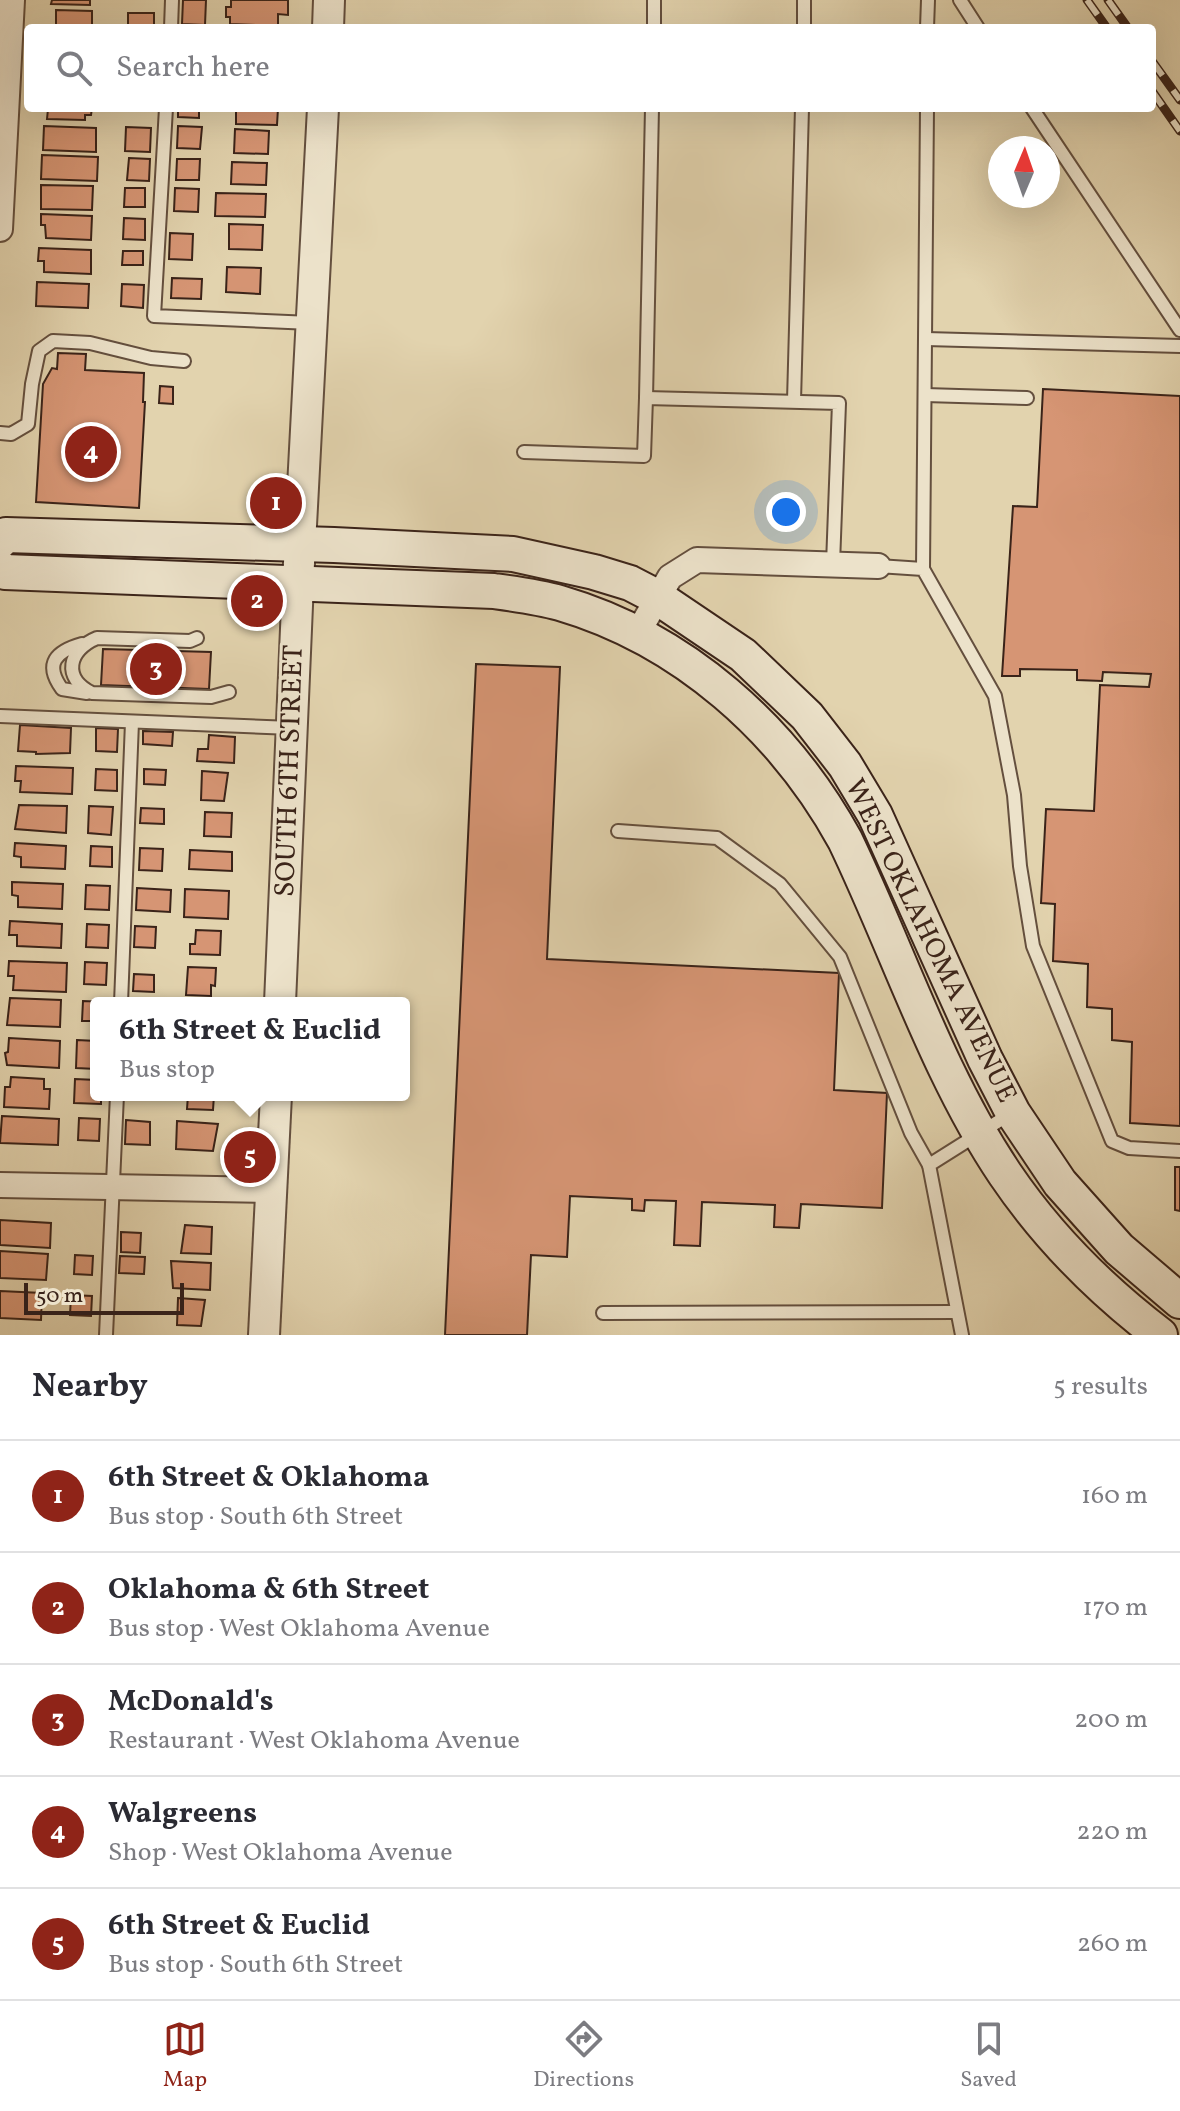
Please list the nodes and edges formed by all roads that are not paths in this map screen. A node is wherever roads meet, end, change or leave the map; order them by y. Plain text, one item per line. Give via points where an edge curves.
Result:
1 (12, 0) edge
2 (172, 0) edge
3 (329, 0) edge
4 (654, 0) edge
5 (804, 0) edge
6 (928, 0) edge
7 (960, 0) edge
8 (171, 24) edge
9 (328, 24) edge
10 (654, 24) edge
11 (804, 24) edge
12 (927, 24) edge
13 (975, 24) edge
14 (166, 112) edge
15 (323, 112) edge
16 (652, 112) edge
17 (802, 112) edge
18 (927, 112) edge
19 (1035, 112) edge
20 (0, 229) edge
21 (312, 323) junction
22 (1180, 330) edge
23 (926, 339) junction
24 (1180, 346) edge
25 (184, 361) dead end
26 (925, 395) junction
27 (646, 398) junction
28 (1027, 398) dead end
29 (794, 401) junction
30 (0, 433) edge
31 (524, 452) dead end
32 (0, 541) edge
33 (300, 544) junction
34 (833, 564) junction
35 (878, 566) joint
36 (0, 568) edge
37 (923, 569) junction
38 (298, 582) junction
39 (657, 597) junction
40 (637, 634) junction
41 (197, 638) dead end
42 (85, 643) junction
43 (229, 692) dead end
44 (92, 693) junction
45 (0, 716) edge
46 (132, 722) junction
47 (292, 728) junction
48 (618, 831) dead end
49 (121, 997) edge
50 (280, 997) edge
51 (117, 1101) edge
52 (276, 1101) edge
53 (1013, 1113) junction
54 (980, 1133) junction
55 (1180, 1151) edge
56 (929, 1165) junction
57 (0, 1185) edge
58 (113, 1187) junction
59 (272, 1190) junction
60 (1180, 1301) edge
61 (957, 1312) junction
62 (603, 1313) dead end
63 (106, 1335) edge
64 (264, 1335) edge
65 (962, 1335) edge
66 (1160, 1335) edge

1 - 20 street
2 - 8 lane
3 - 9 street
4 - 10 lane
5 - 11 lane
6 - 12 lane
7 - 13 lane
14 - 21 lane via 154,316
15 - 21 street, SOUTH 6TH STREET
16 - 27 lane
17 - 29 lane
18 - 23 lane
19 - 22 lane
21 - 33 street, SOUTH 6TH STREET
23 - 24 lane
23 - 26 lane
25 - 30 lane via 53,341 39,351 28,424 11,434
26 - 28 lane
26 - 37 lane
27 - 29 lane
27 - 31 lane via 644,456
29 - 34 lane via 839,403
32 - 33 main road, WEST OKLAHOMA AVENUE via 6,535
33 - 38 street, SOUTH 6TH STREET
33 - 39 main road, WEST OKLAHOMA AVENUE via 513,554 594,572
34 - 35 street
34 - 39 street via 697,560 670,577
35 - 37 lane
36 - 38 main road, WEST OKLAHOMA AVENUE
37 - 55 lane via 995,696 1033,946 1097,1109 1112,1141 1129,1148
38 - 40 main road, WEST OKLAHOMA AVENUE via 494,591 558,602
38 - 47 street, SOUTH 6TH STREET
39 - 40 street
39 - 53 main road, WEST OKLAHOMA AVENUE via 743,655 807,716 845,765 875,815
40 - 54 main road, WEST OKLAHOMA AVENUE via 750,714 827,807
41 - 42 lane via 97,638
42 - 44 lane via 74,655 72,668 81,688
42 - 44 lane via 64,649 53,670 62,689
43 - 44 lane via 211,697
45 - 46 lane
46 - 47 lane
46 - 49 lane
47 - 50 street, SOUTH 6TH STREET
48 - 56 lane via 717,838 780,884 840,957
51 - 58 lane
52 - 59 street
53 - 54 lane
53 - 60 main road, WEST OKLAHOMA AVENUE via 1060,1183 1119,1249
54 - 56 lane
54 - 66 main road, WEST OKLAHOMA AVENUE via 1055,1238 1117,1301
56 - 61 lane
57 - 58 street
58 - 59 street
58 - 63 lane
59 - 64 street
61 - 62 lane
61 - 65 lane

